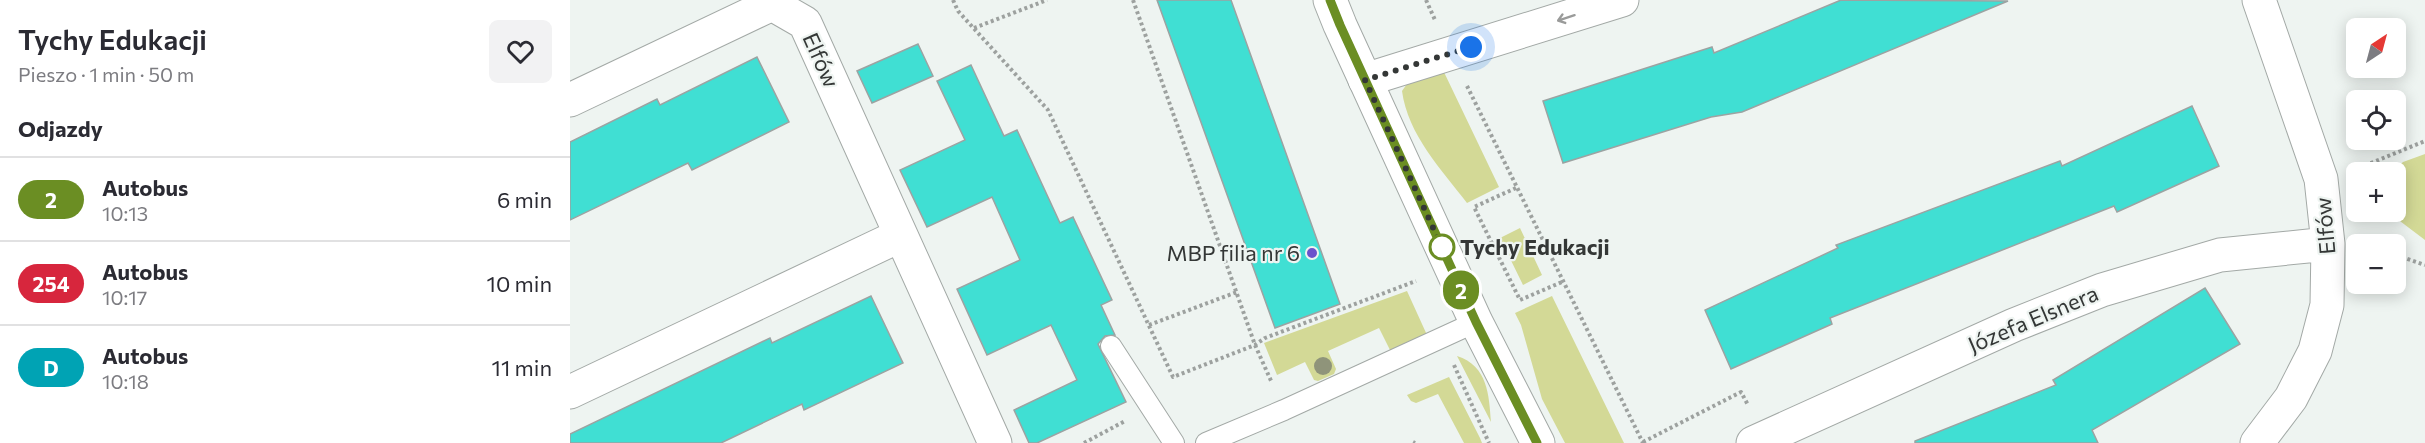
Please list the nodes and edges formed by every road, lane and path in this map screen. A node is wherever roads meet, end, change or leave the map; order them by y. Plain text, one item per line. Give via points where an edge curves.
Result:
1 (953, 0) edge
2 (1047, 0) edge
3 (1133, 0) edge
4 (1330, 0) edge
5 (1426, 0) edge
6 (1622, 0) edge
7 (2259, 0) edge
8 (974, 28) junction
9 (1451, 53) junction
10 (1365, 80) junction
11 (570, 100) edge
12 (2425, 141) edge
13 (2373, 162) edge
14 (1516, 188) junction
15 (899, 236) junction
16 (2328, 244) junction
17 (2406, 258) edge
18 (2425, 265) edge
19 (1416, 281) dead end
20 (1562, 282) junction
21 (1237, 292) junction
22 (1476, 322) junction
23 (1149, 325) junction
24 (1255, 345) junction
25 (1111, 346) dead end
26 (570, 392) edge
27 (1150, 407) junction
28 (1284, 410) junction
29 (1696, 414) dead end
30 (1643, 442) edge
31 (995, 443) edge
32 (1083, 443) edge
33 (1174, 443) edge
34 (1206, 443) edge
35 (1538, 443) edge
36 (1753, 443) edge
37 (2256, 443) edge

1 - 8 path
2 - 8 path
3 - 21 path
4 - 10 street
5 - 9 path
6 -> 9 street
7 - 16 street, Elfów via 2321,179
8 - 23 path via 1048,110
9 - 10 street
9 - 14 path
10 - 22 street
11 - 15 street, Elfów via 772,4 805,23
12 - 13 path
14 - 20 path
14 - 20 path via 1474,207 1520,300
15 - 26 street
15 - 31 street, Elfów
16 - 36 street, Józefa Elsnera via 2220,255 2102,290 2014,325
16 - 37 street, Elfów via 2327,305 2316,351 2291,398
17 - 18 path
19 - 24 path
20 - 30 path
21 - 23 path
21 - 24 path
22 - 28 lane
22 - 35 street
23 - 24 path via 1173,377
24 - 28 path
25 - 27 lane
27 - 32 path
27 - 33 lane
28 - 34 lane
29 - 30 path

